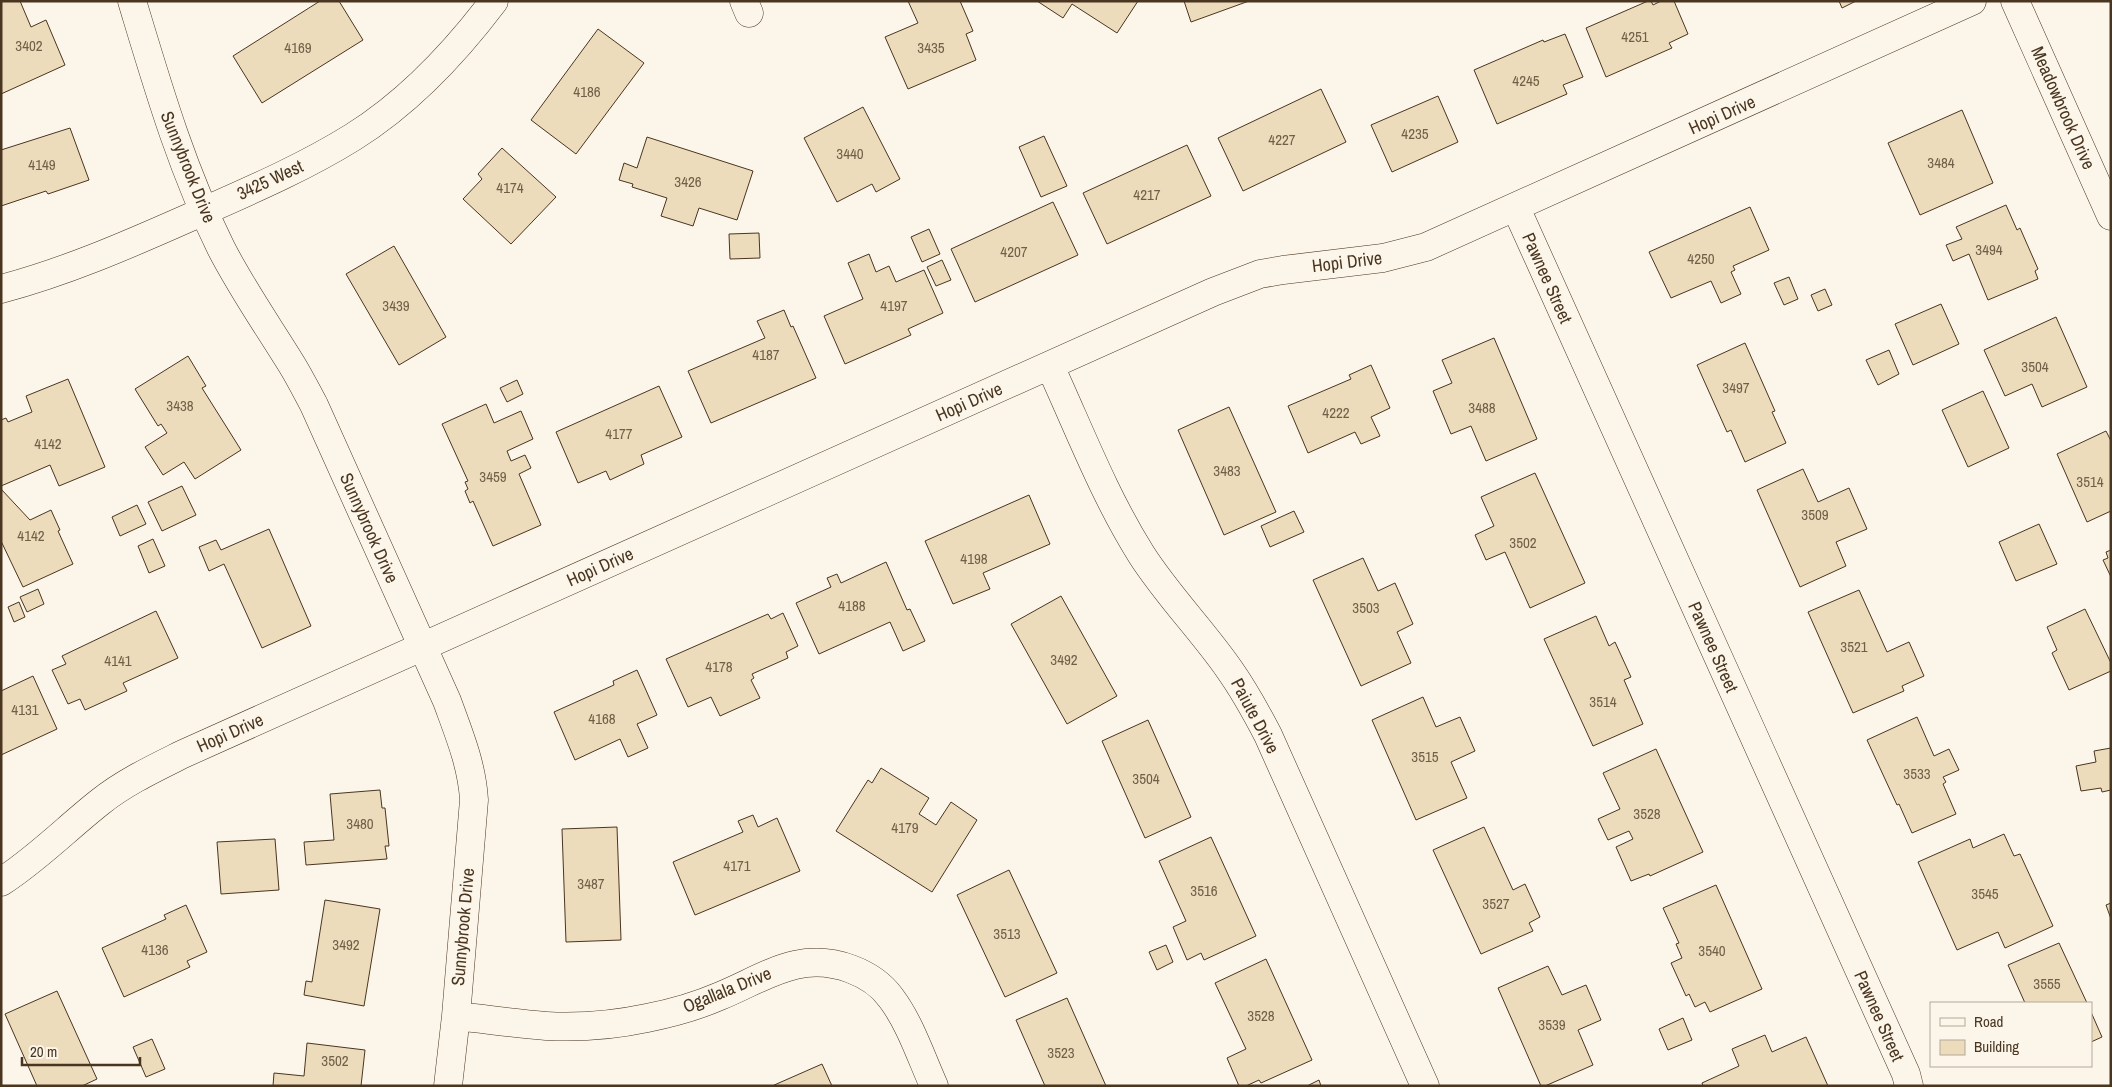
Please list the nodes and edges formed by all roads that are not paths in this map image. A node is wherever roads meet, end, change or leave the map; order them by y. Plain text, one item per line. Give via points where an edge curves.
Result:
1 (132, 1) edge
2 (494, 1) edge
3 (1972, 1) edge
4 (2015, 1) edge
5 (1516, 208) junction
6 (204, 211) junction
7 (2111, 216) edge
8 (1, 289) edge
9 (1050, 366) junction
10 (423, 647) junction
11 (1, 882) edge
12 (456, 1016) junction
13 (448, 1086) edge
14 (934, 1086) edge
15 (1425, 1086) edge
16 (1909, 1086) edge

1 - 6 street, Sunnybrook Drive via 166,116
2 - 6 street, 3425 West via 449,58 387,114 313,160
3 - 5 street, Hopi Drive
4 - 7 street, Meadowbrook Drive
5 - 9 street, Hopi Drive via 1404,254 1260,274
5 - 16 street, Pawnee Street
6 - 8 street, 3425 West via 72,267
6 - 10 street, Sunnybrook Drive via 237,277 314,405
9 - 10 street, Hopi Drive
9 - 15 street, Paiute Drive via 1122,521 1142,556 1250,700
10 - 11 street, Hopi Drive via 153,769 101,801
10 - 12 street, Sunnybrook Drive via 464,746 473,784
12 - 13 street, Sunnybrook Drive
12 - 14 street, Ogallala Drive via 546,1026 614,1025 684,1009 772,971 818,961 861,973 881,987 902,1016

